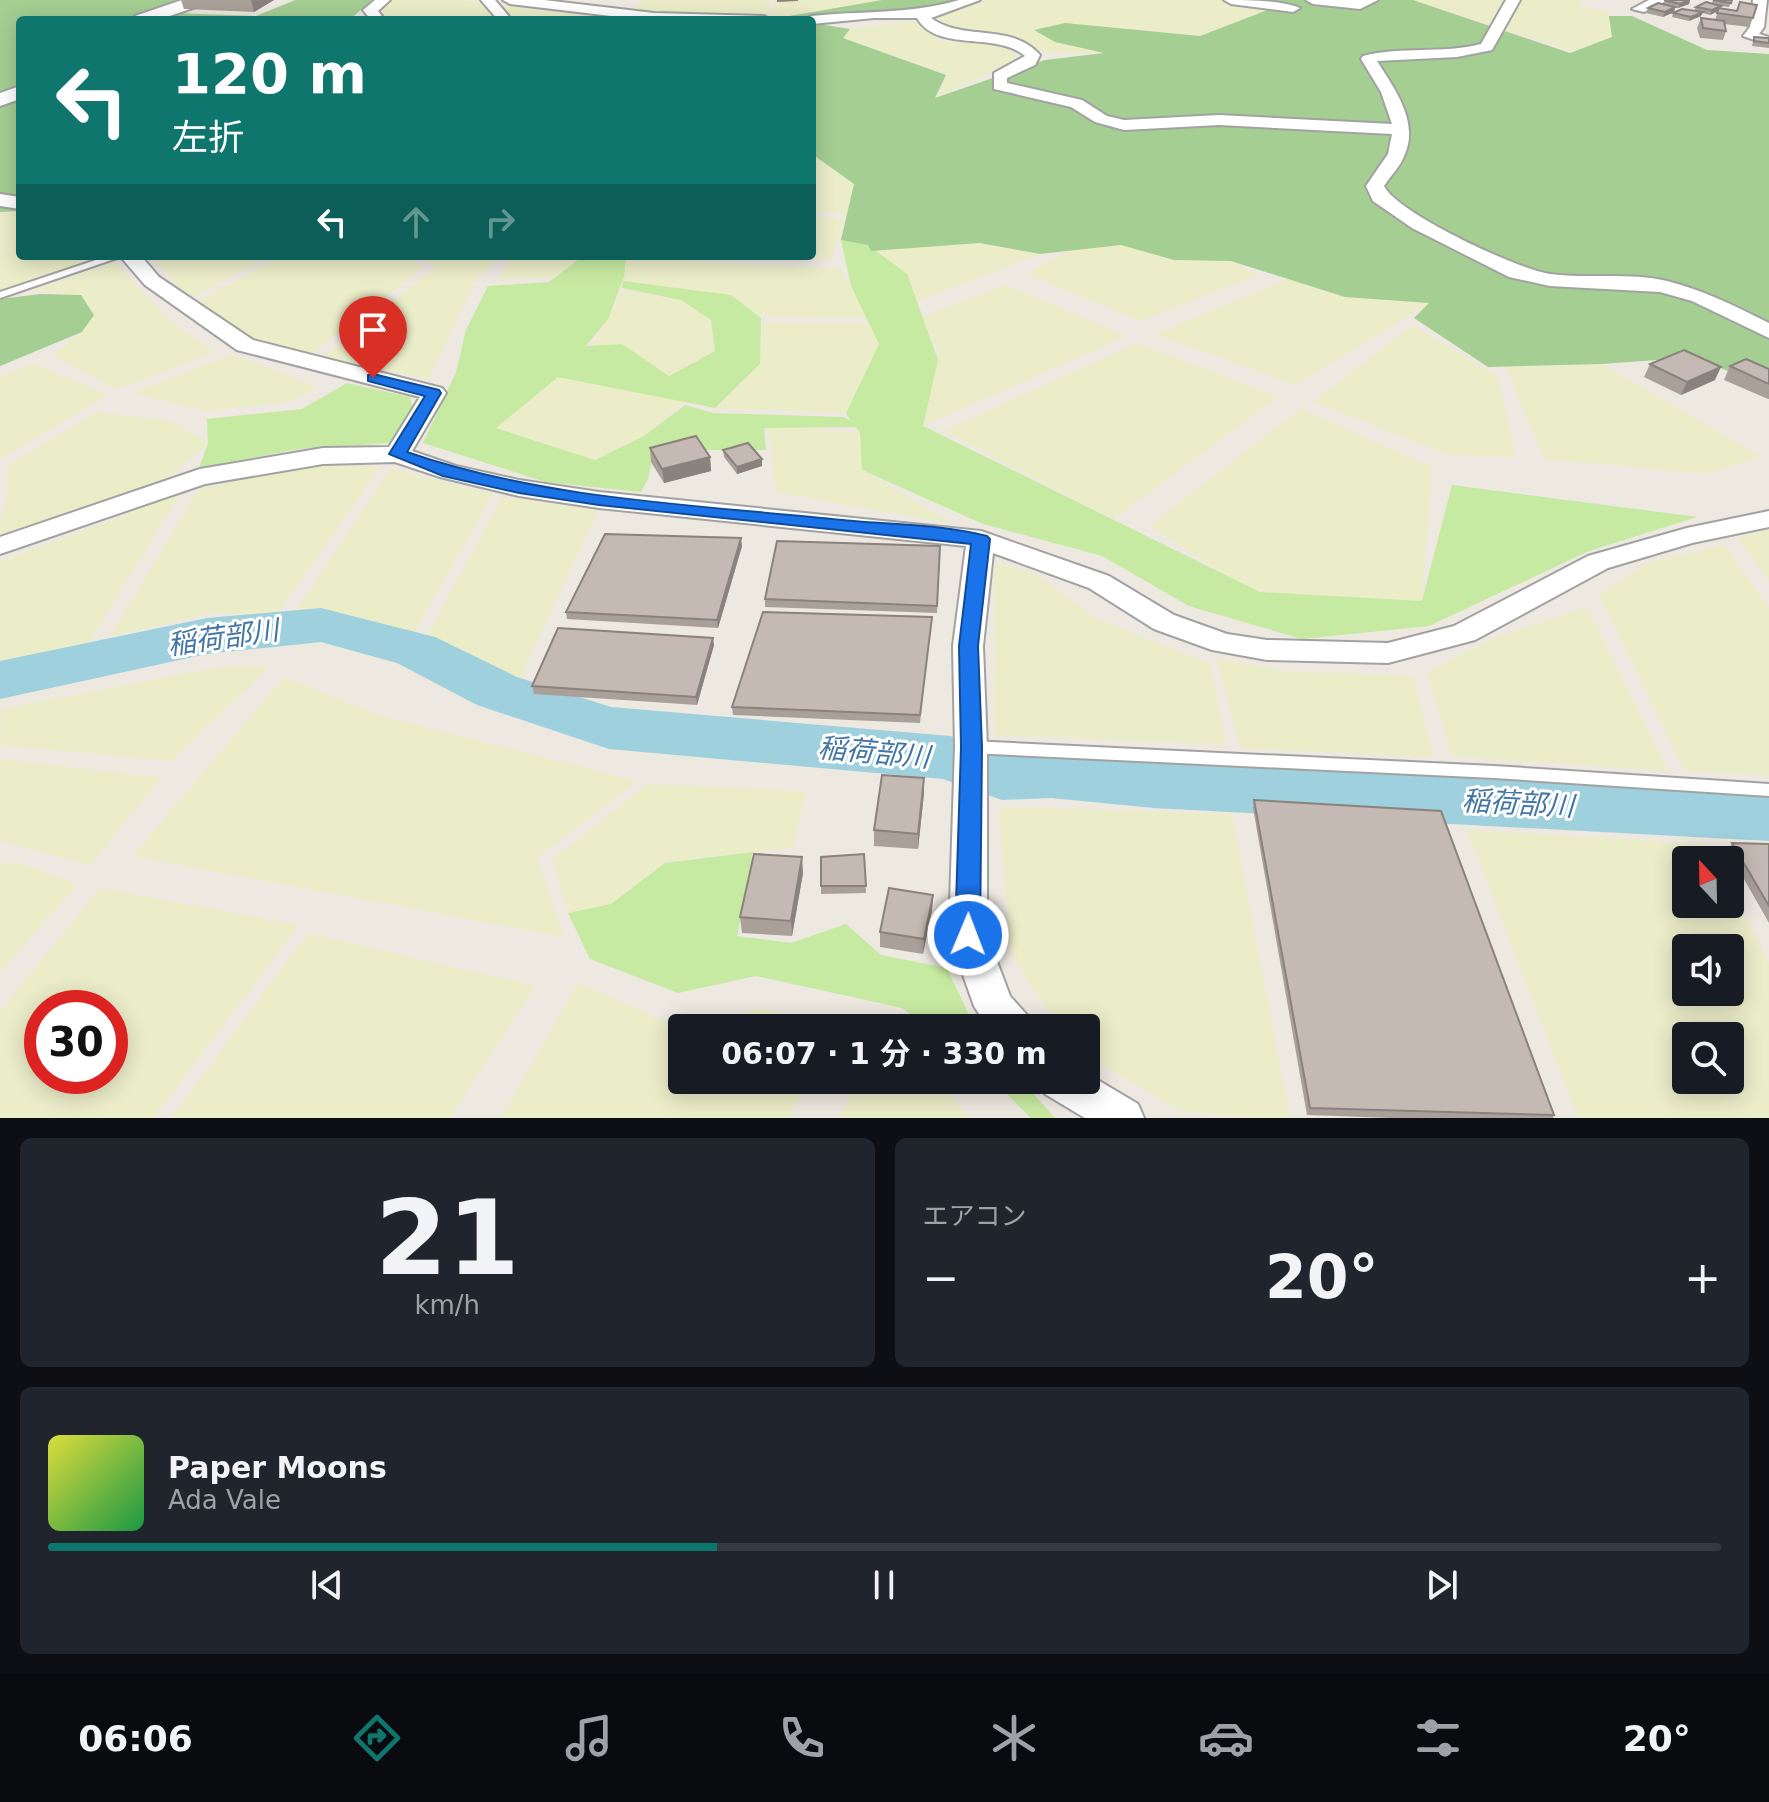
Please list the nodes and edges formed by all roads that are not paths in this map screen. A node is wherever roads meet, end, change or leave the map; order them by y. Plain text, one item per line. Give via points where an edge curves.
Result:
1 (199, 0) edge
2 (383, 0) edge
3 (488, 0) edge
4 (510, 0) edge
5 (973, 0) edge
6 (1231, 0) edge
7 (1313, 0) edge
8 (1371, 0) edge
9 (1513, 0) edge
10 (1661, 0) edge
11 (1760, 0) edge
12 (1293, 8) dead end
13 (1639, 9) dead end
14 (927, 14) junction
15 (153, 16) edge
16 (375, 16) edge
17 (502, 16) edge
18 (638, 16) edge
19 (816, 20) edge
20 (1769, 41) edge
21 (1399, 129) junction
22 (106, 260) edge
23 (134, 260) edge
24 (0, 295) edge
25 (1769, 331) edge
26 (397, 454) junction
27 (1769, 519) edge
28 (981, 539) junction
29 (0, 546) edge
30 (970, 765) junction
31 (1769, 790) edge
32 (1001, 1014) edge
33 (1083, 1094) edge
34 (1123, 1118) edge

1 - 15 street
2 - 16 street via 370,10
3 - 17 street
4 - 18 street
5 - 14 street
6 - 12 street
7 - 8 street via 1360,5
9 - 21 street via 1487,47 1368,59 1394,98
10 - 13 street
11 - 20 street via 1757,27 1750,36
14 - 19 street
14 - 21 street via 923,19 940,31 1003,37 1033,55 1030,62 999,76 999,86 1076,103 1113,124 1219,120
21 - 25 street via 1397,153 1375,186 1380,197 1431,230 1516,273 1662,286 1729,309
22 - 24 lane
23 - 26 street via 152,281 245,345 434,393
26 - 28 street via 519,488 599,500
26 - 29 street via 323,456 200,477
27 - 28 street via 1598,562 1464,633 1388,653 1267,650 1223,643 1164,622 1099,582
28 - 30 street via 968,646
30 - 31 lane via 1494,772
30 - 32 street via 968,935
33 - 34 street

